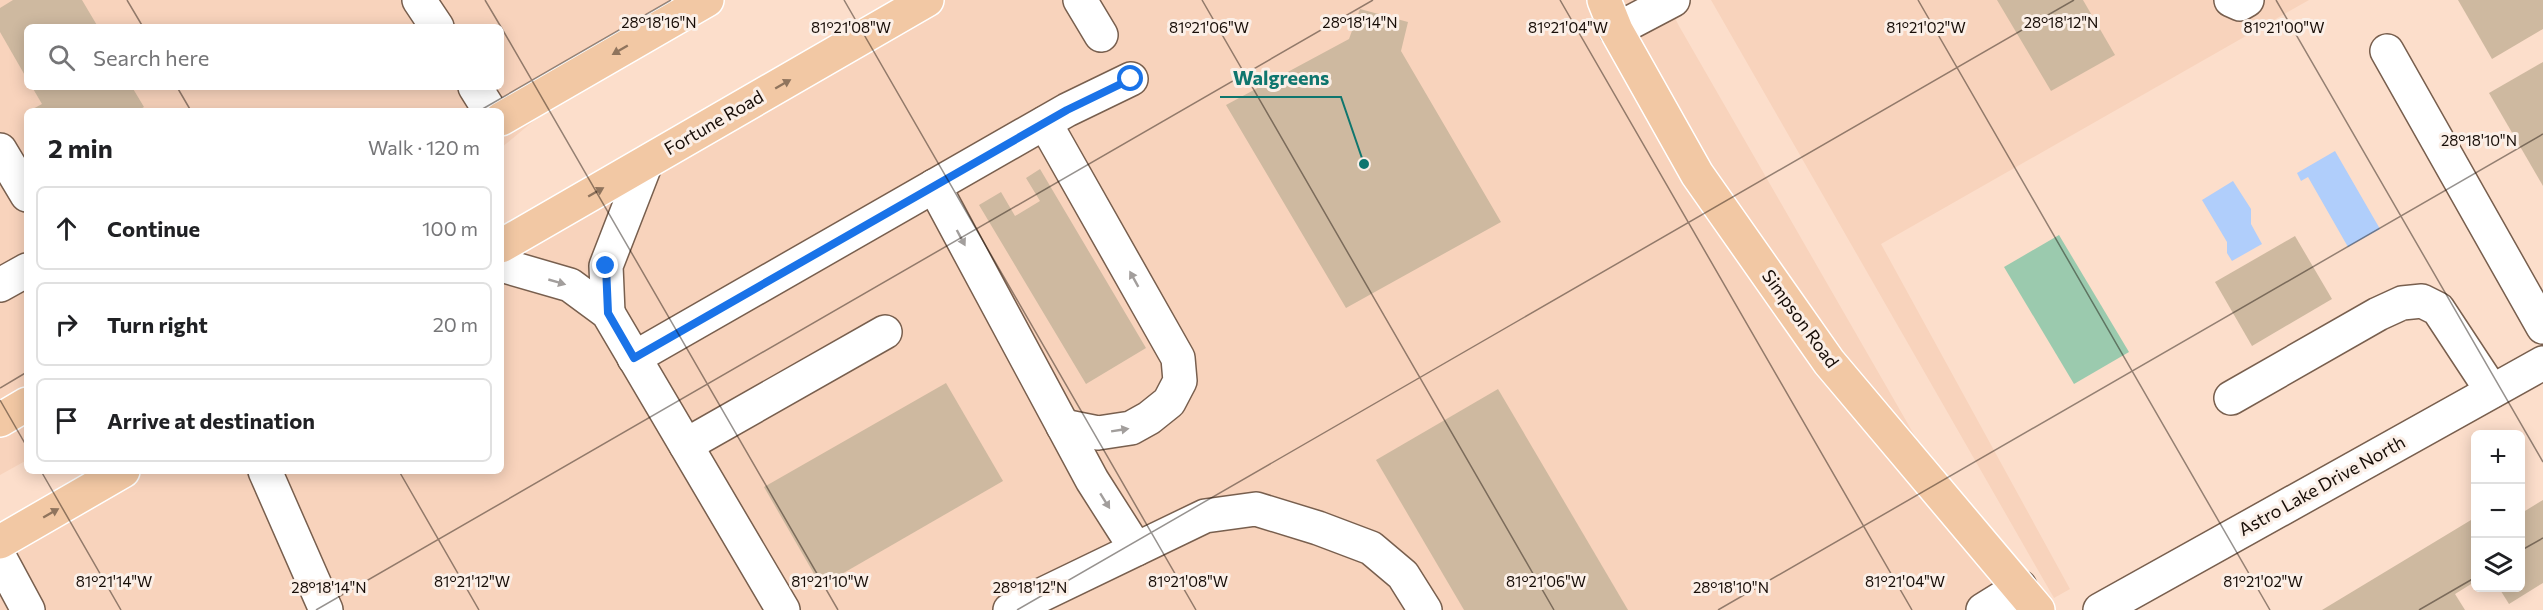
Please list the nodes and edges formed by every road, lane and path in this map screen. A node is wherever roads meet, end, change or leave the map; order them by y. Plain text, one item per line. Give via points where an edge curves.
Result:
1 (419, 0) edge
2 (707, 0) edge
3 (927, 0) edge
4 (1080, 0) edge
5 (1604, 0) edge
6 (1673, 0) edge
7 (2231, 0) edge
8 (2247, 0) edge
9 (434, 24) edge
10 (1616, 30) junction
11 (1101, 35) dead end
12 (2387, 51) dead end
13 (1131, 79) dead end
14 (477, 90) edge
15 (488, 108) edge
16 (504, 117) edge
17 (1045, 123) junction
18 (0, 150) edge
19 (646, 163) junction
20 (934, 186) junction
21 (24, 190) edge
22 (504, 244) edge
23 (504, 266) edge
24 (24, 272) edge
25 (0, 285) edge
26 (608, 313) junction
27 (2543, 327) edge
28 (885, 332) dead end
29 (634, 358) junction
30 (2540, 373) edge
31 (2492, 391) junction
32 (2232, 398) dead end
33 (24, 406) edge
34 (0, 420) edge
35 (1062, 426) junction
36 (686, 445) junction
37 (118, 474) edge
38 (266, 474) edge
39 (0, 542) edge
40 (1136, 549) junction
41 (0, 558) edge
42 (2029, 599) edge
43 (28, 610) edge
44 (326, 610) edge
45 (783, 610) edge
46 (1010, 610) edge
47 (1425, 610) edge
48 (1983, 610) edge
49 (2100, 610) edge

1 - 9 street
2 -> 16 main road
19 -> 3 main road, Fortune Road
4 - 11 street
5 - 10 main road, Simpson Road
6 - 10 street
7 - 8 street via 2240,4
10 - 42 main road, Simpson Road via 1697,174 1829,362
12 - 27 street
13 - 17 street
14 - 15 street
17 - 20 street
35 -> 17 street via 1098,433 1131,428 1169,402 1180,381 1178,358
18 - 21 street
22 -> 19 main road, Fortune Road
19 - 26 street via 606,266
20 - 29 street
20 -> 35 street
23 -> 26 street via 570,285
24 - 25 street
26 - 29 street
28 - 36 street
29 - 36 street
30 - 31 street, Astro Lake Drive North
31 - 32 street via 2438,309 2422,301 2402,303 2378,314
31 - 49 street, Astro Lake Drive North
33 - 34 main road
35 -> 40 street
36 - 45 street
39 -> 37 main road
38 - 44 street
40 - 46 street
40 - 47 street via 1205,516 1256,509 1371,548 1403,575
41 - 43 street
42 - 48 street

